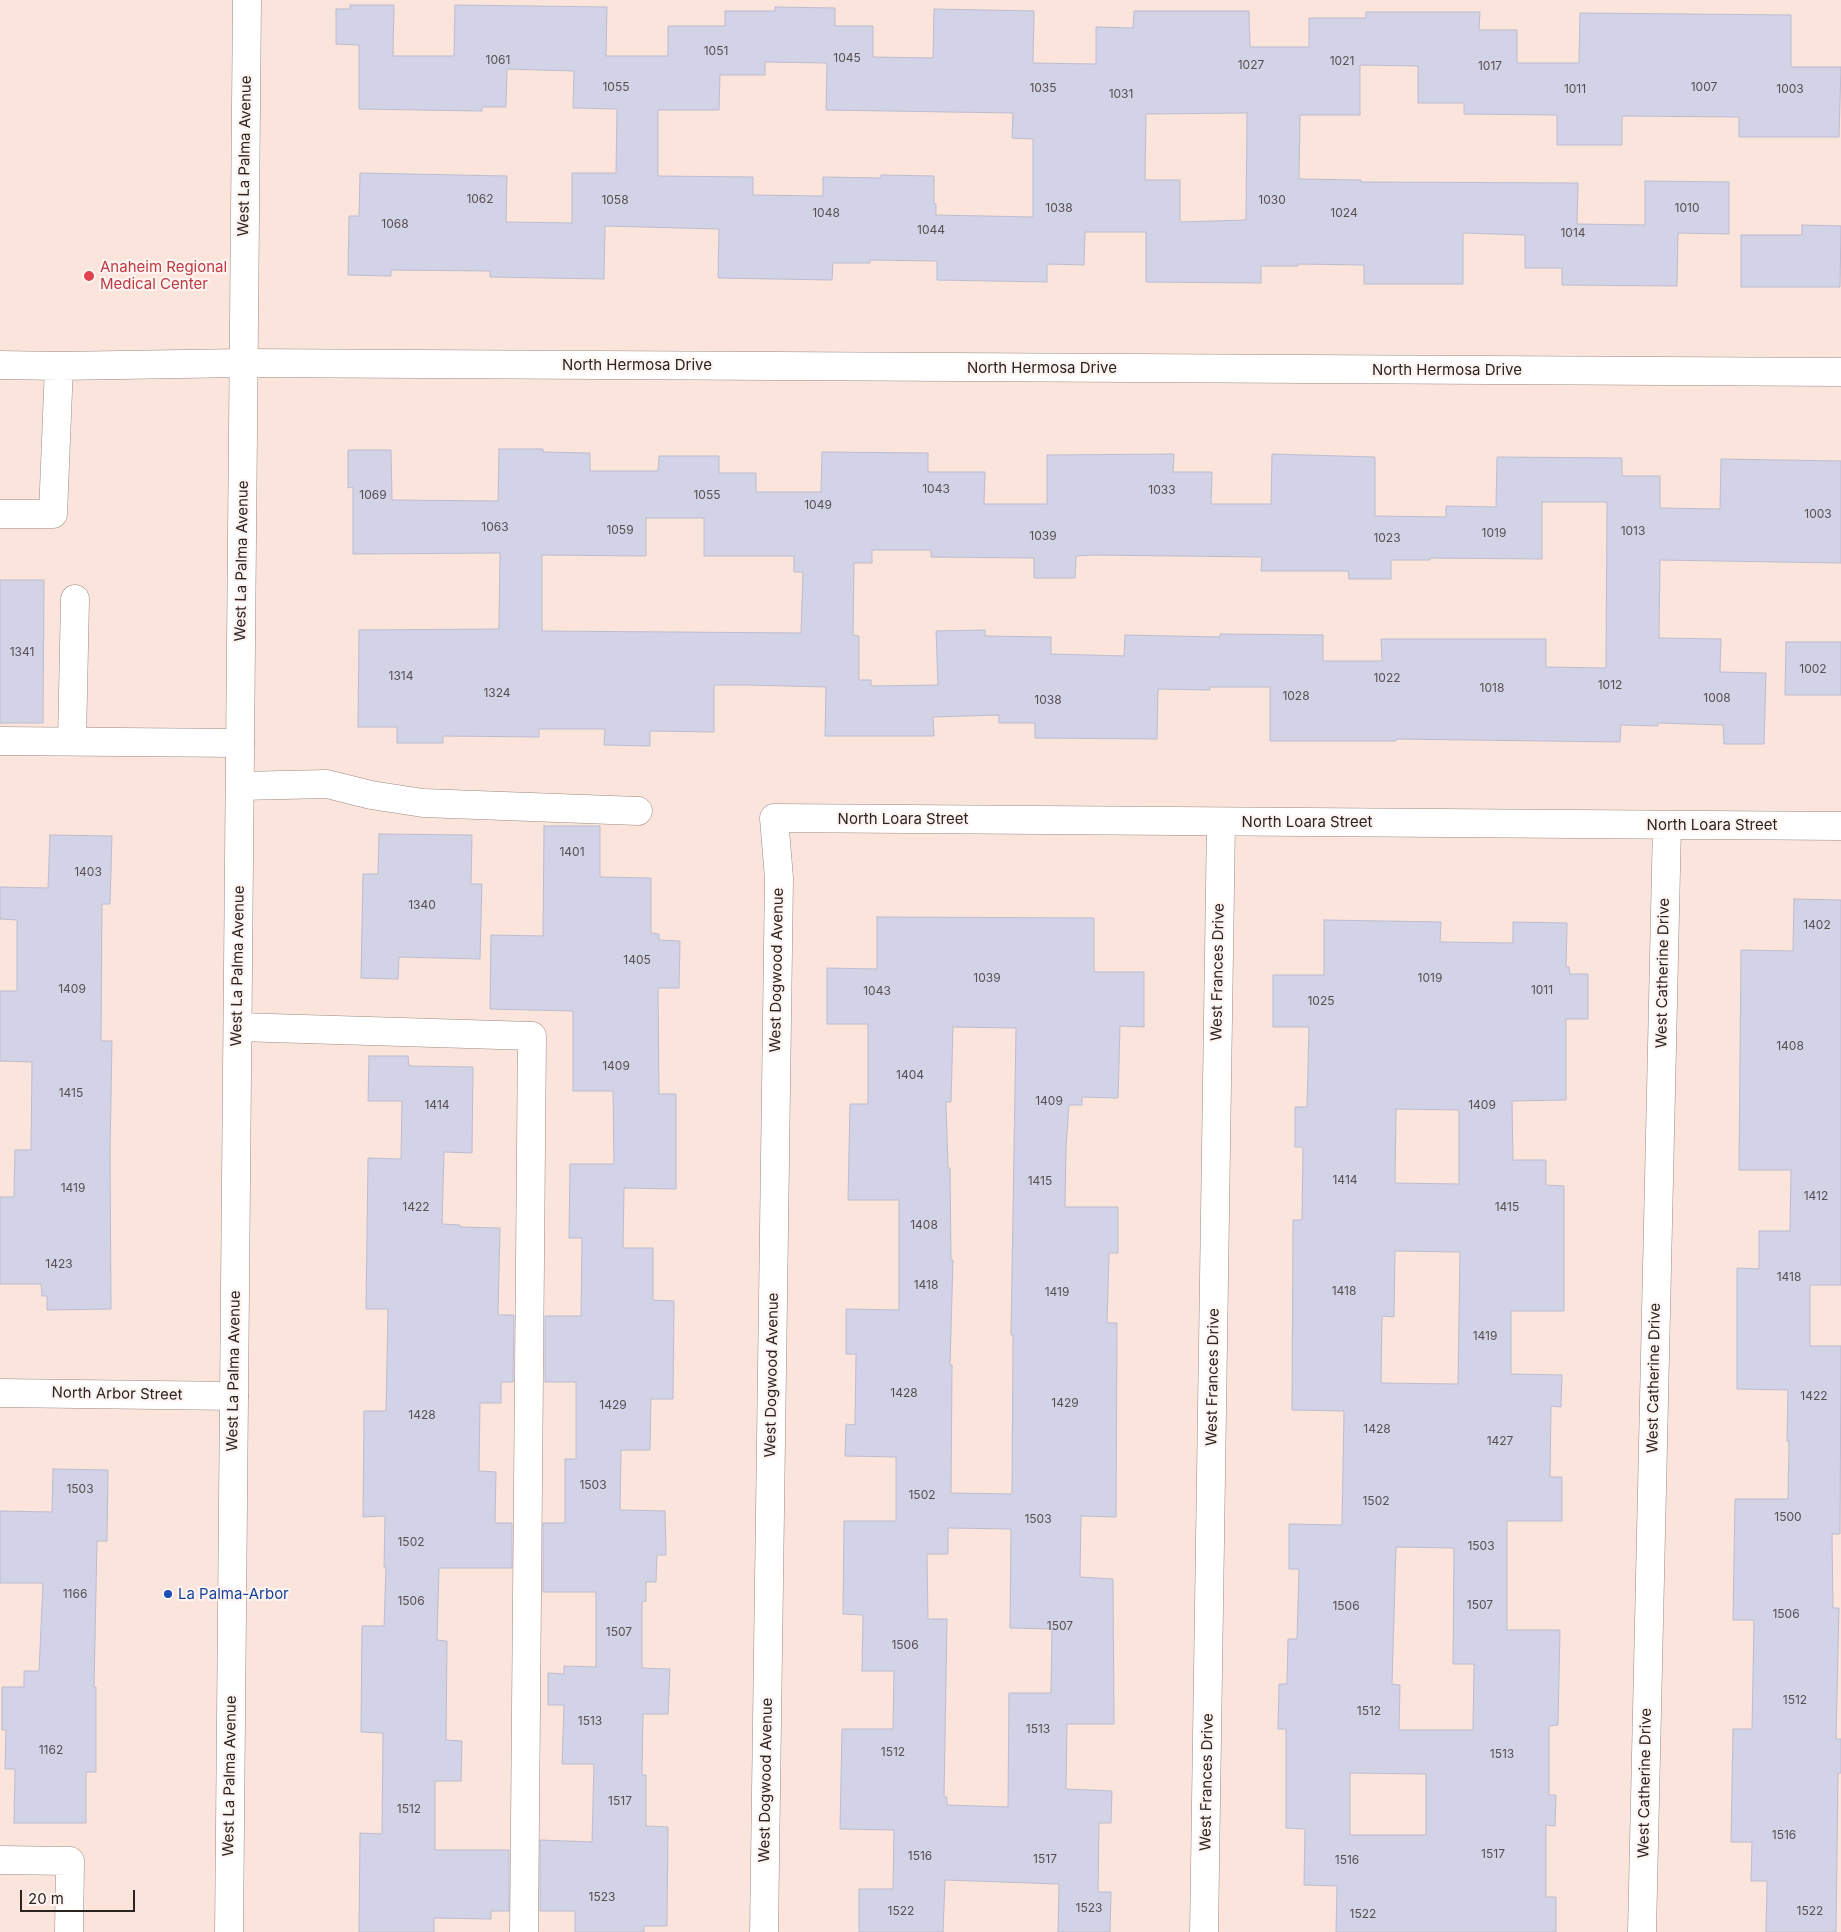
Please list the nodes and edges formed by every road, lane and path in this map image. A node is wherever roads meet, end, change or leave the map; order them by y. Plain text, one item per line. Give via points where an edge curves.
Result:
1 (247, 0) edge
2 (243, 363) junction
3 (0, 364) edge
4 (59, 366) junction
5 (1841, 372) edge
6 (0, 514) edge
7 (75, 599) dead end
8 (0, 741) edge
9 (72, 742) junction
10 (240, 743) junction
11 (240, 786) junction
12 (638, 811) dead end
13 (774, 818) joint
14 (1221, 822) junction
15 (1667, 825) junction
16 (1841, 826) edge
17 (238, 1027) junction
18 (0, 1393) edge
19 (234, 1396) junction
20 (0, 1860) edge
21 (70, 1932) edge
22 (229, 1932) edge
23 (524, 1932) edge
24 (764, 1932) edge
25 (1204, 1932) edge
26 (1642, 1932) edge

1 - 2 street, West La Palma Avenue
2 - 4 street, North Hermosa Drive
2 - 5 street, North Hermosa Drive
2 - 10 street, West La Palma Avenue
3 - 4 street, North Hermosa Drive
4 - 6 street via 53,514
7 - 9 street
8 - 9 street
9 - 10 street
10 - 11 street, West La Palma Avenue
11 - 12 street via 326,784 423,804
11 - 17 street, West La Palma Avenue
13 - 14 street, North Loara Street
13 - 24 street, West Dogwood Avenue via 779,878
14 - 15 street, North Loara Street
14 - 25 street, West Frances Drive
15 - 16 street, North Loara Street
15 - 26 street, West Catherine Drive
17 - 19 street, West La Palma Avenue
17 - 23 street via 532,1036
18 - 19 street, North Arbor Street
19 - 22 street, West La Palma Avenue
20 - 21 street via 70,1861

